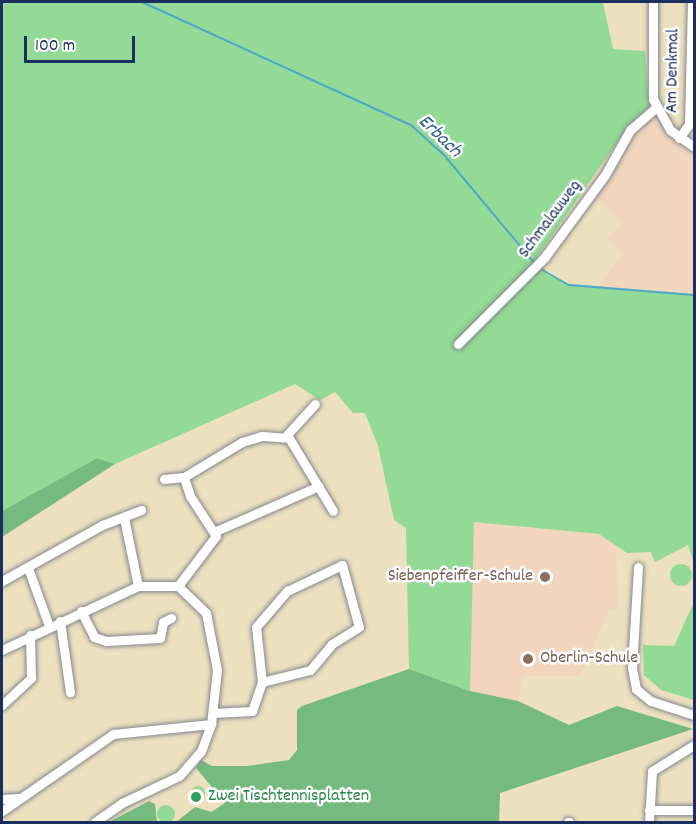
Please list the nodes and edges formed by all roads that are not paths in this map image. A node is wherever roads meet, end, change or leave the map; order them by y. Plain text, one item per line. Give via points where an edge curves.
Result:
1 (653, 2) edge
2 (692, 2) edge
3 (656, 107) junction
4 (679, 138) junction
5 (694, 147) edge
6 (458, 344) dead end
7 (315, 404) dead end
8 (286, 436) junction
9 (184, 477) junction
10 (164, 479) dead end
11 (319, 486) junction
12 (141, 510) dead end
13 (333, 511) dead end
14 (124, 518) junction
15 (216, 531) junction
16 (638, 567) dead end
17 (28, 568) junction
18 (2, 581) edge
19 (138, 586) junction
20 (178, 586) junction
21 (81, 611) junction
22 (171, 618) dead end
23 (60, 621) junction
24 (49, 626) junction
25 (30, 635) junction
26 (2, 650) edge
27 (262, 682) junction
28 (70, 692) dead end
29 (2, 705) edge
30 (213, 713) junction
31 (694, 715) edge
32 (211, 724) junction
33 (694, 745) edge
34 (20, 798) junction
35 (2, 799) edge
36 (650, 810) junction
37 (694, 810) edge
38 (2, 811) edge
39 (94, 822) edge
40 (650, 822) edge

1 - 3 street
2 - 4 street, Am Denkmal via 689,124
3 - 4 street
3 - 6 street, Schmalauweg via 630,130 605,175 537,267
4 - 5 street
7 - 8 street
8 - 9 street via 242,442
8 - 11 street
9 - 10 street
9 - 15 street via 190,496
11 - 13 street
11 - 15 street
12 - 14 street
14 - 17 street
14 - 19 street
15 - 20 street via 212,546
16 - 31 street via 633,681 651,701
17 - 18 street
17 - 24 street
19 - 20 street
19 - 21 street
20 - 30 street via 199,602 215,637
21 - 22 street via 94,637 106,641 160,638 163,622
21 - 23 street
23 - 24 street
23 - 28 street
24 - 25 street
25 - 26 street
25 - 29 street via 31,678
27 - 27 street via 259,623 287,591 342,565 359,627 332,644 310,670
27 - 30 street via 252,711
30 - 32 street
32 - 34 street via 113,734
32 - 39 street via 201,751 179,776 122,802
33 - 36 street via 652,771
34 - 35 street
34 - 38 street
36 - 37 street
36 - 40 street

